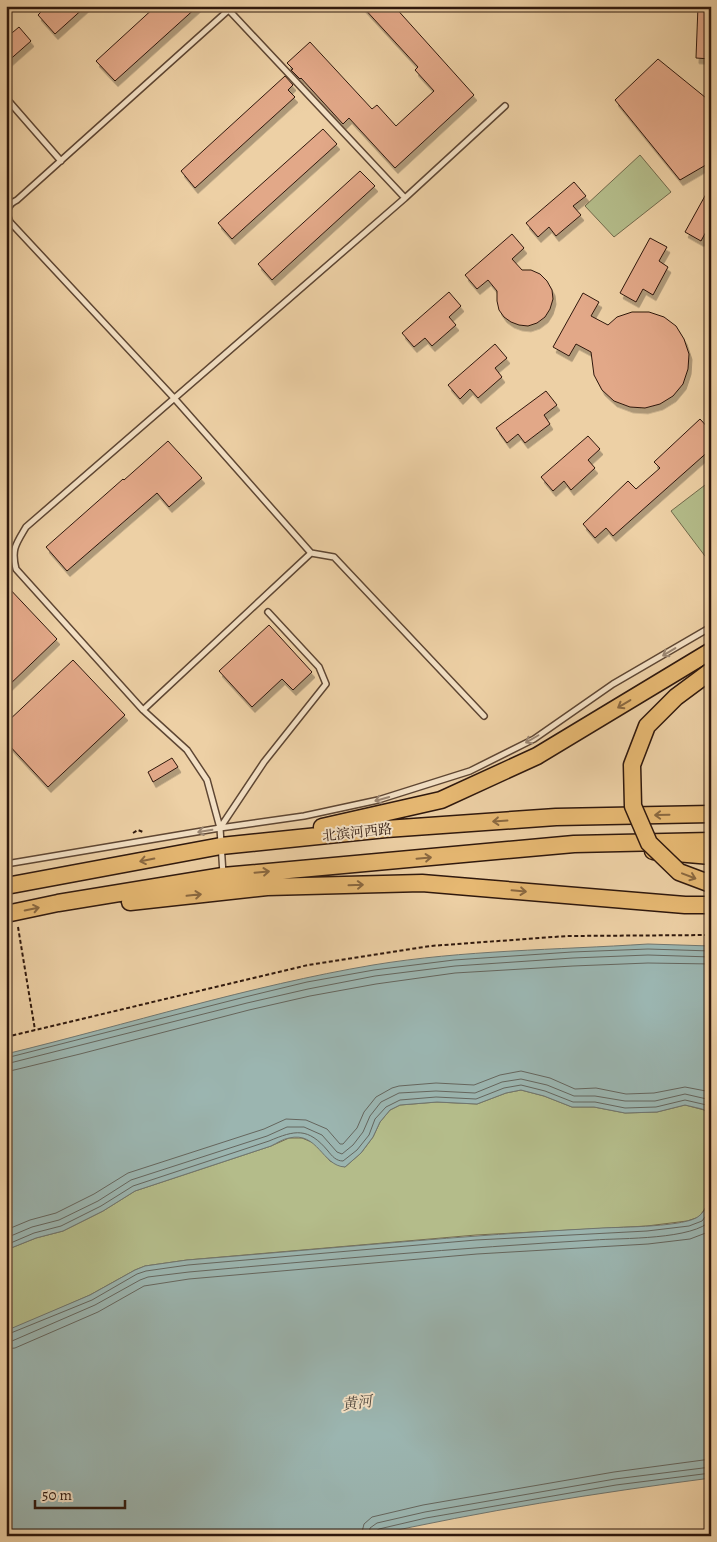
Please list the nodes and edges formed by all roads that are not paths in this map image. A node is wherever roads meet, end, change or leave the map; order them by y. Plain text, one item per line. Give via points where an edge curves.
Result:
1 (229, 8) edge
2 (6, 98) edge
3 (505, 106) dead end
4 (61, 160) junction
5 (405, 198) junction
6 (174, 398) junction
7 (311, 553) junction
8 (268, 612) dead end
9 (711, 627) edge
10 (711, 651) edge
11 (711, 671) edge
12 (143, 710) junction
13 (484, 716) dead end
14 (711, 814) edge
15 (220, 828) junction
16 (711, 841) edge
17 (262, 842) junction
18 (574, 844) junction
19 (221, 846) junction
20 (711, 856) edge
21 (6, 864) edge
22 (224, 876) junction
23 (711, 884) edge
24 (6, 886) edge
25 (58, 903) junction
26 (711, 905) edge
27 (11, 913) edge

1 - 4 lane
1 - 5 lane
2 - 4 lane
3 - 5 lane
4 - 6 lane via 10,205 8,218
5 - 6 lane
6 - 7 lane
6 - 12 lane via 26,527 12,555 16,569
7 - 12 lane
7 - 13 lane via 334,557
8 - 15 lane via 319,668 326,684 264,762
9 -> 15 lane via 613,684 534,739 470,771 378,800 304,816
10 -> 17 main road via 537,756 441,800
11 -> 23 main road, bridge via 676,697 647,726 632,765 633,806 649,843 679,872
12 - 15 lane via 187,750 207,780
14 -> 17 main road, 北滨河西路 via 556,817
15 - 19 lane
15 -> 21 lane
16 - 18 main road
17 - 19 main road, 北滨河西路
18 - 20 main road
22 -> 18 main road
19 - 22 lane
19 -> 24 main road, 北滨河西路
22 - 25 main road
25 -> 26 main road via 114,903 267,887 422,883
27 -> 25 main road

